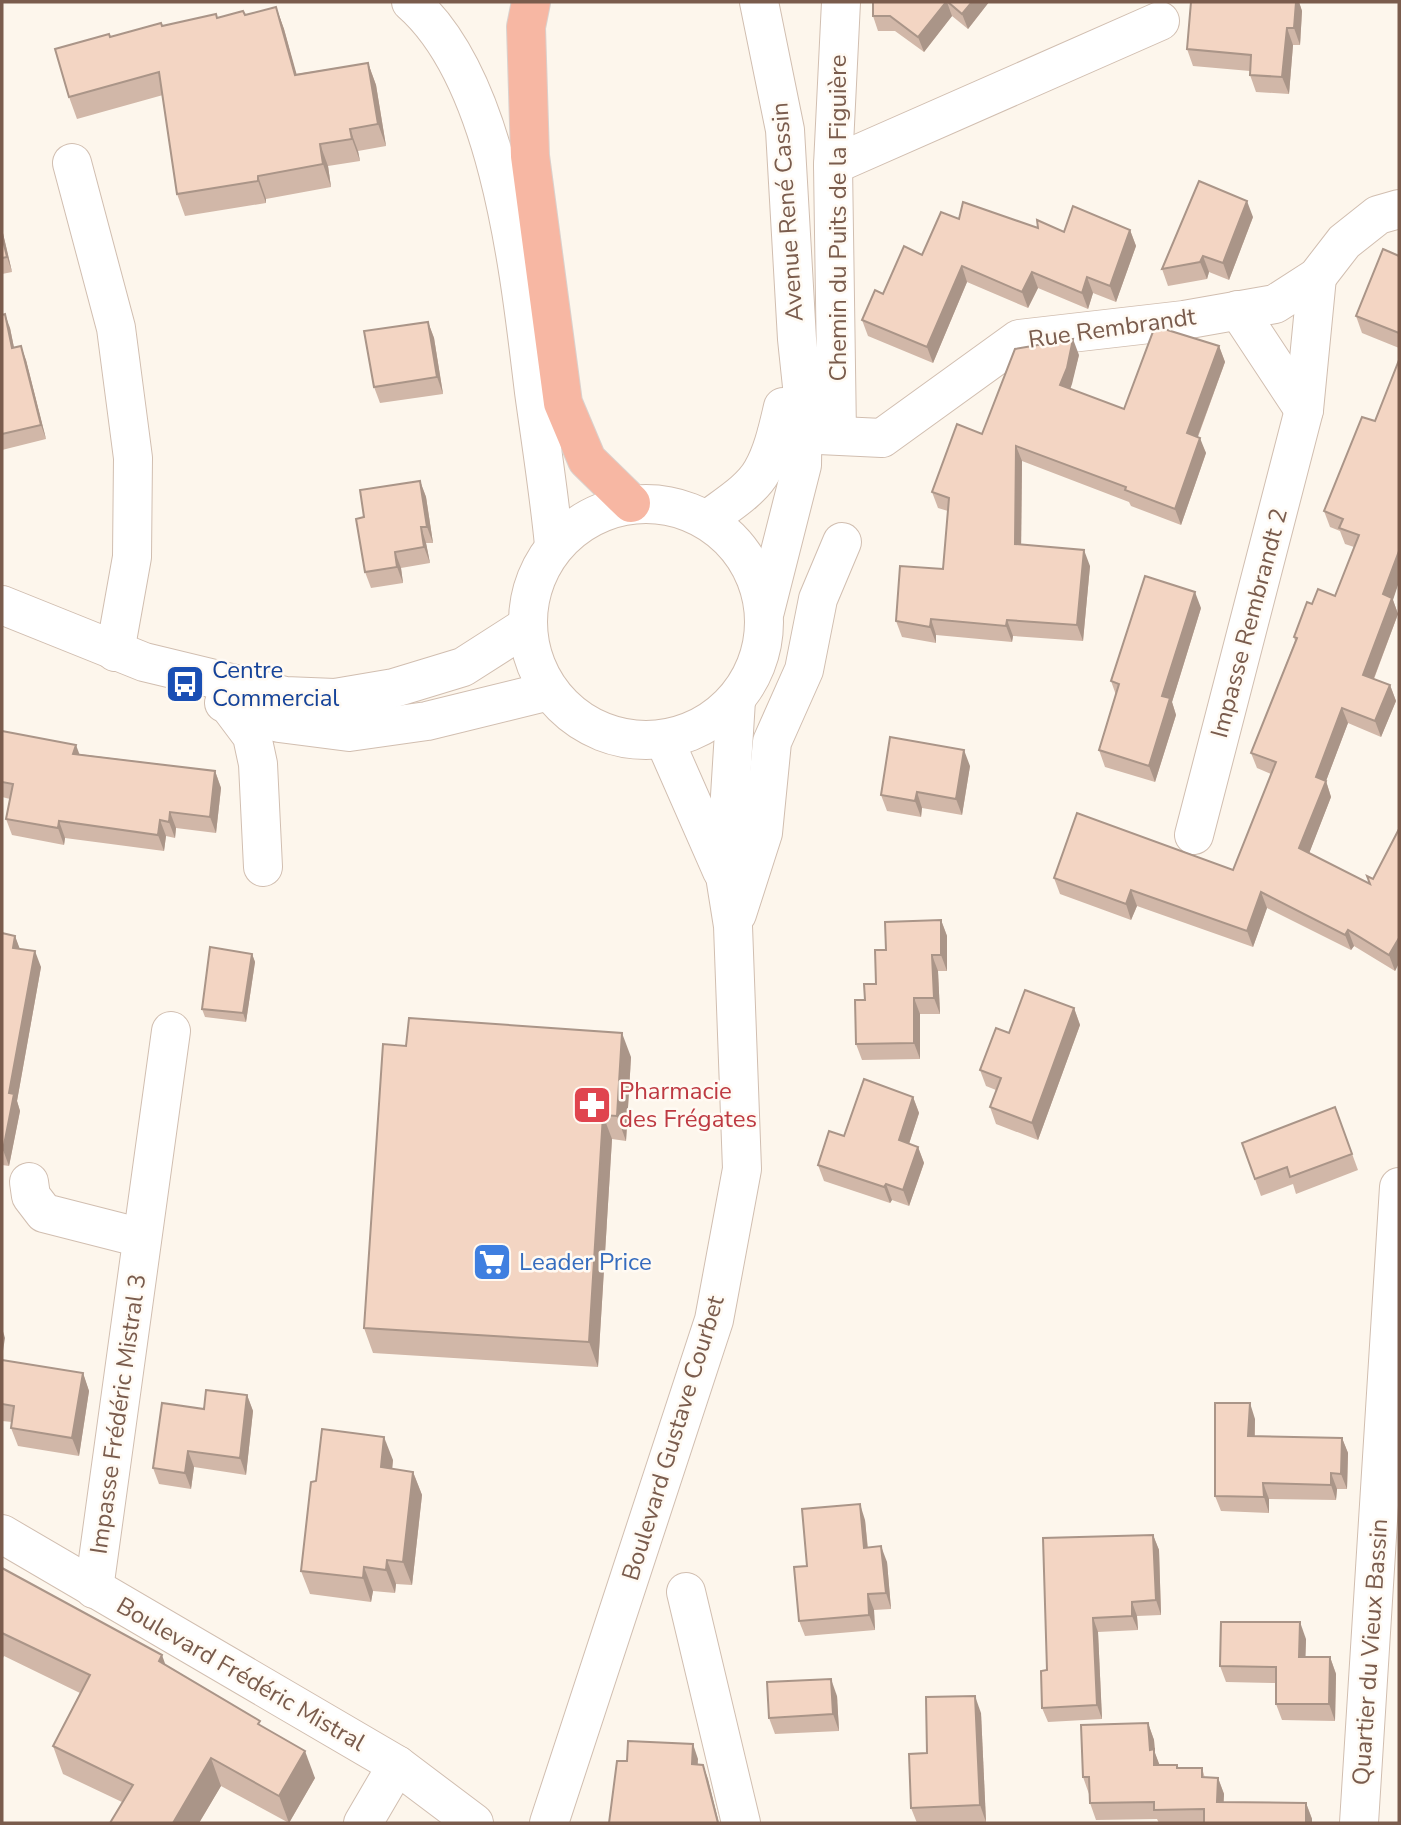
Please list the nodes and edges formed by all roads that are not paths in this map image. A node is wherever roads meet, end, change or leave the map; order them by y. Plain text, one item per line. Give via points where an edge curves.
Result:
1 (411, 2) edge
2 (531, 2) edge
3 (759, 2) edge
4 (841, 2) edge
5 (1160, 21) dead end
6 (72, 163) dead end
7 (833, 165) junction
8 (1399, 209) edge
9 (1317, 277) junction
10 (1238, 310) junction
11 (1304, 410) junction
12 (805, 433) junction
13 (631, 503) junction
14 (708, 520) junction
15 (842, 542) dead end
16 (554, 545) junction
17 (2, 605) edge
18 (765, 612) junction
19 (527, 626) junction
20 (130, 657) junction
21 (549, 691) junction
22 (736, 700) junction
23 (228, 704) junction
24 (664, 740) junction
25 (1194, 835) dead end
26 (263, 867) dead end
27 (725, 876) junction
28 (733, 926) junction
29 (171, 1031) dead end
30 (29, 1182) dead end
31 (1399, 1187) edge
32 (142, 1238) junction
33 (2, 1534) edge
34 (94, 1589) junction
35 (686, 1592) dead end
36 (397, 1765) junction
37 (363, 1823) edge
38 (474, 1823) edge
39 (549, 1823) edge
40 (741, 1823) edge
41 (1359, 1823) edge

1 - 16 street via 430,18 456,61 495,157 519,269
2 - 13 highway via 526,27 530,156 563,403 587,460
3 - 12 street, Avenue René Cassin via 785,131
4 - 7 street, Chemin du Puits de la Figuière
5 - 7 street
6 - 20 street via 116,328 133,458
7 - 12 street, Chemin du Puits de la Figuière
8 - 9 street, Rue Rembrandt via 1378,215 1344,242
9 - 10 street, Rue Rembrandt via 1275,304
9 - 11 street, Impasse Rembrandt 2
10 - 11 street
10 - 12 street, Rue Rembrandt via 1019,339 882,438
11 - 25 street, Impasse Rembrandt 2
12 - 14 street, Avenue René Cassin
12 - 18 street, Avenue René Cassin via 802,465
13 - 14 street via 671,505
13 - 16 street via 576,525
14 - 18 street via 743,554 755,575
15 - 28 street via 818,599 804,670 772,742 763,833
16 - 19 street via 528,597
17 - 20 street
18 - 22 street via 763,643 753,673
19 - 20 street via 463,667 394,688 335,698 285,696
19 - 21 street via 533,661
20 - 23 street
21 - 23 street via 428,721 349,732 279,723
21 - 24 street via 571,714 597,730 630,739
22 - 24 street via 715,719
22 - 27 street, Boulevard Gustave Courbet
23 - 26 street via 252,736 258,764
24 - 27 street, Boulevard Gustave Courbet
27 - 28 street, Boulevard Gustave Courbet
28 - 39 street, Boulevard Gustave Courbet via 742,1170 715,1320
29 - 32 street, Impasse Frédéric Mistral 3
30 - 32 street, Impasse Frédéric Mistral 3 via 30,1196 44,1213
31 - 41 street, Quartier du Vieux Bassin
32 - 34 street, Impasse Frédéric Mistral 3
33 - 34 street, Boulevard Frédéric Mistral
34 - 36 street, Boulevard Frédéric Mistral
35 - 40 street
36 - 37 street
36 - 38 street, Boulevard Frédéric Mistral

